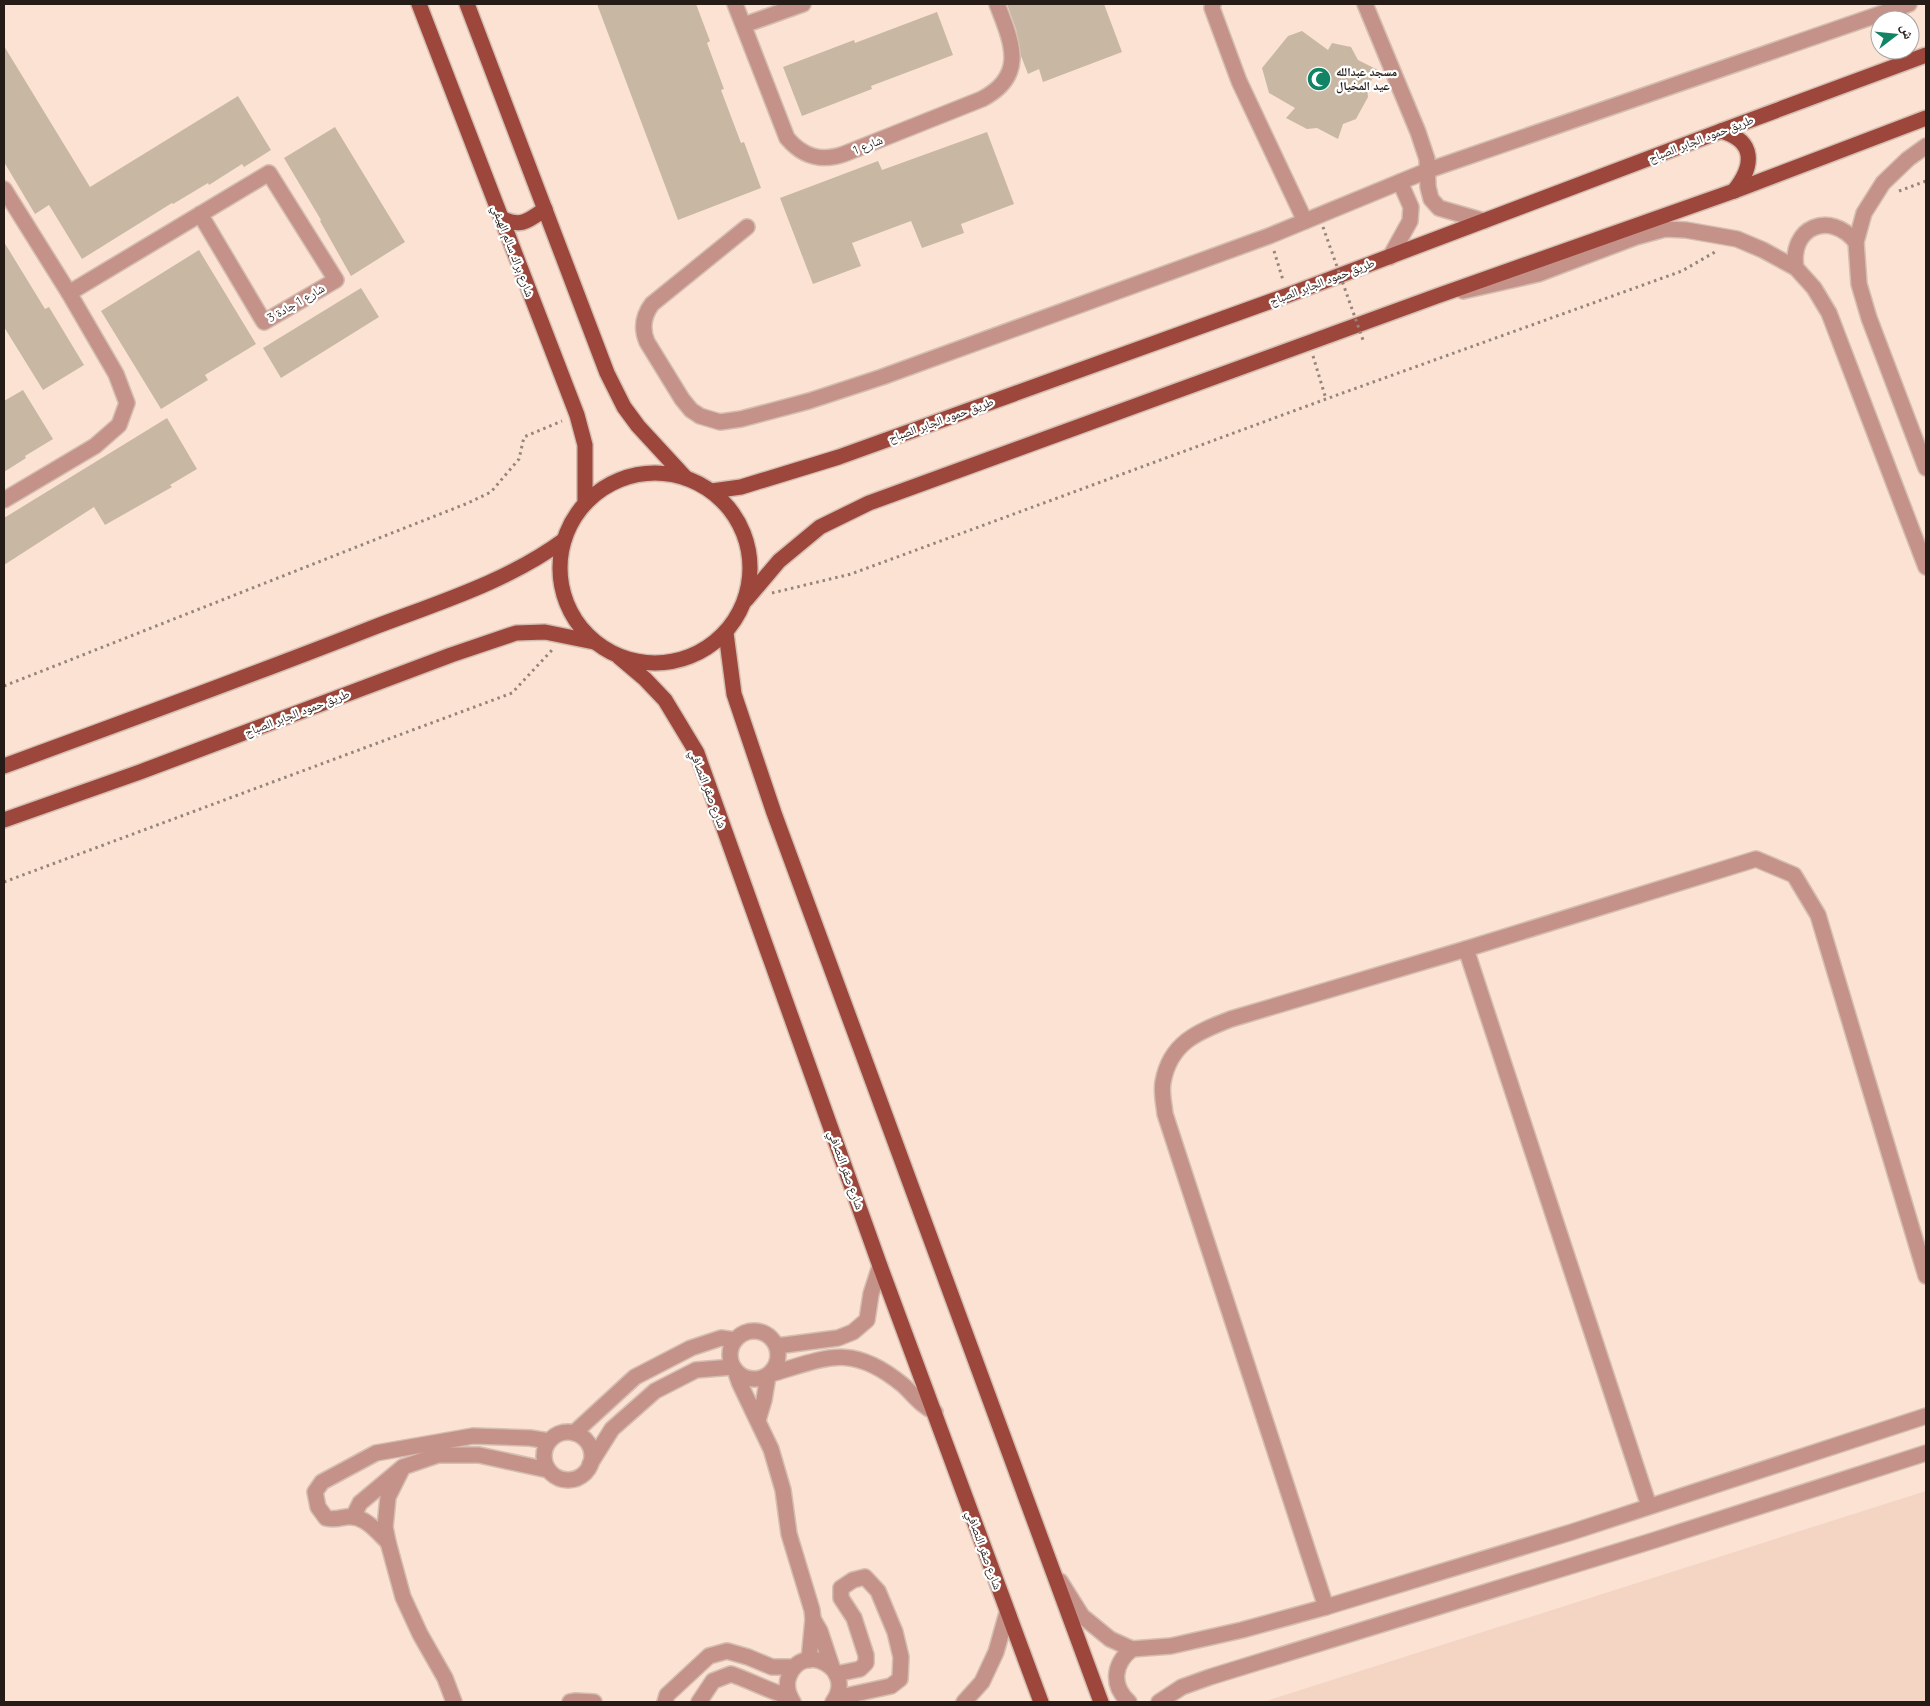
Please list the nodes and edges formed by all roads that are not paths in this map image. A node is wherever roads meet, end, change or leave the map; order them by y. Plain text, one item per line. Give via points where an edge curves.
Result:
1 (419, 4) edge
2 (467, 4) edge
3 (736, 4) edge
4 (803, 4) edge
5 (997, 4) edge
6 (1213, 4) edge
7 (1365, 4) edge
8 (1909, 4) edge
9 (744, 25) junction
10 (1926, 55) edge
11 (1926, 118) edge
12 (1721, 131) junction
13 (1926, 146) edge
14 (1429, 170) junction
15 (1400, 182) junction
16 (4, 188) edge
17 (1734, 191) junction
18 (545, 209) junction
19 (200, 214) junction
20 (501, 218) junction
21 (1305, 221) junction
22 (1484, 221) junction
23 (747, 227) dead end
24 (1856, 242) junction
25 (1390, 257) junction
26 (1796, 268) junction
27 (69, 293) junction
28 (1437, 296) junction
29 (1926, 468) edge
30 (684, 476) junction
31 (712, 491) junction
32 (4, 500) edge
33 (585, 502) junction
34 (564, 540) junction
35 (1926, 567) edge
36 (746, 600) junction
37 (726, 634) junction
38 (594, 642) junction
39 (618, 657) junction
40 (4, 766) edge
41 (4, 820) edge
42 (1466, 949) junction
43 (880, 1266) junction
44 (1926, 1276) edge
45 (735, 1340) junction
46 (777, 1346) junction
47 (734, 1368) junction
48 (769, 1375) junction
49 (935, 1412) junction
50 (1926, 1416) edge
51 (758, 1420) junction
52 (574, 1433) junction
53 (548, 1441) junction
54 (1926, 1453) edge
55 (590, 1464) junction
56 (403, 1467) junction
57 (548, 1470) junction
58 (1649, 1506) junction
59 (353, 1516) junction
60 (388, 1542) junction
61 (1049, 1563) junction
62 (1326, 1607) junction
63 (1008, 1613) junction
64 (813, 1619) junction
65 (1132, 1649) junction
66 (809, 1660) junction
67 (794, 1667) junction
68 (834, 1671) junction
69 (791, 1700) edge
70 (835, 1700) edge
71 (454, 1702) edge
72 (570, 1702) edge
73 (594, 1702) edge
74 (665, 1702) edge
75 (699, 1702) edge
76 (964, 1702) edge
77 (1041, 1702) edge
78 (1101, 1702) edge
79 (1130, 1702) edge
80 (1159, 1702) edge

1 - 20 main road, شارع براك سالم الهيفي
2 - 18 main road
3 - 9 street, شارع 1
4 - 9 street
5 - 9 street, شارع 1 via 1013,57 1009,73 1000,87 992,94 955,110 844,154 823,159 802,153 787,138
6 - 21 street via 1239,81
7 - 14 street via 1416,126
8 - 14 street
10 - 12 main road, طريق حمود الجابر الصباح
11 - 17 main road
12 - 17 main road via 1733,134 1748,154 1749,166
12 - 22 main road, طريق حمود الجابر الصباح
13 - 24 street via 1883,183 1864,213
14 - 15 street
14 - 22 street via 1428,188 1431,199 1439,208
15 - 21 street
15 - 25 street via 1411,207 1410,221
16 - 27 street
17 - 28 main road
18 - 20 main road via 518,224
18 - 30 main road via 607,373 624,407
19 - 19 street, شارع 1 جادة 3 via 269,173 336,280 264,322
19 - 27 street, شارع 1 جادة 3
20 - 33 main road, شارع براك سالم الهيفي via 577,415 585,445
21 - 23 street via 882,377 741,419 720,422 700,416 682,400 647,342 644,318 652,304
22 - 25 main road, طريق حمود الجابر الصباح
24 - 26 street via 1840,228 1830,225 1809,230 1796,247
24 - 29 street via 1859,284 1869,318
25 - 31 main road, طريق حمود الجابر الصباح via 839,457 741,487
26 - 28 street via 1737,239 1665,229 1538,274
26 - 35 street via 1814,288 1829,313
27 - 32 street via 116,374 127,403 119,425 95,446
28 - 36 main road via 869,503 820,527 779,561
30 - 31 main road
30 - 33 main road via 649,472 614,481
31 - 36 main road via 734,512 747,540 751,570
33 - 34 main road via 572,520
34 - 38 main road via 560,568 564,596 575,621
34 - 40 main road via 525,565 468,591
36 - 37 main road
37 - 39 main road via 704,652 676,662 647,664
37 - 61 main road via 734,694 774,814
38 - 39 main road
38 - 41 main road, طريق حمود الجابر الصباح via 545,632 516,632
39 - 43 main road, شارع صقر النصافي via 665,700 696,752
42 - 44 street via 1756,859 1794,875 1818,915
42 - 58 street
42 - 62 street via 1206,1028 1184,1041 1169,1062 1163,1084 1165,1114
43 - 46 street via 866,1320 853,1332 838,1338
43 - 49 main road, شارع صقر النصافي
45 - 46 street via 755,1331 770,1336
45 - 47 street via 730,1354
45 - 52 street via 721,1338 691,1348 635,1377
46 - 48 street via 777,1364
47 - 48 street via 741,1375 753,1379
47 - 51 street
47 - 55 street via 696,1370 655,1391 612,1429
48 - 49 street via 840,1356 858,1359 877,1366 904,1386 923,1407
48 - 51 street
49 - 63 main road, شارع صقر النصافي
50 - 58 street
51 - 64 street via 771,1448 789,1534
52 - 53 street via 561,1433
52 - 55 street via 582,1436 591,1448
53 - 57 street via 544,1455
53 - 59 street via 473,1436 376,1454 322,1482 315,1492 318,1507 326,1518 336,1520
54 - 80 street via 1210,1677 1182,1687
55 - 57 street via 581,1475 567,1480
56 - 57 street via 438,1455 479,1455
56 - 59 street via 360,1504
56 - 60 street via 388,1497 385,1527
58 - 62 street
59 - 60 street via 371,1525
60 - 71 street via 403,1597
61 - 65 street via 1082,1616 1110,1639
61 - 78 main road
62 - 65 street via 1193,1642
63 - 76 street via 996,1652 982,1682
63 - 77 main road, شارع صقر النصافي
64 - 66 street
64 - 68 street
65 - 79 street via 1123,1656 1116,1676 1117,1687
66 - 67 street
66 - 68 street via 825,1662
67 - 69 street via 787,1681
67 - 74 street via 772,1668 727,1651 709,1656 667,1695
68 - 70 street via 839,1682
68 - 70 street via 860,1669 866,1663 854,1618 841,1598 841,1588 865,1577 878,1591 895,1632 901,1656 900,1679 891,1686
69 - 75 street via 731,1674 713,1681
72 - 73 street

